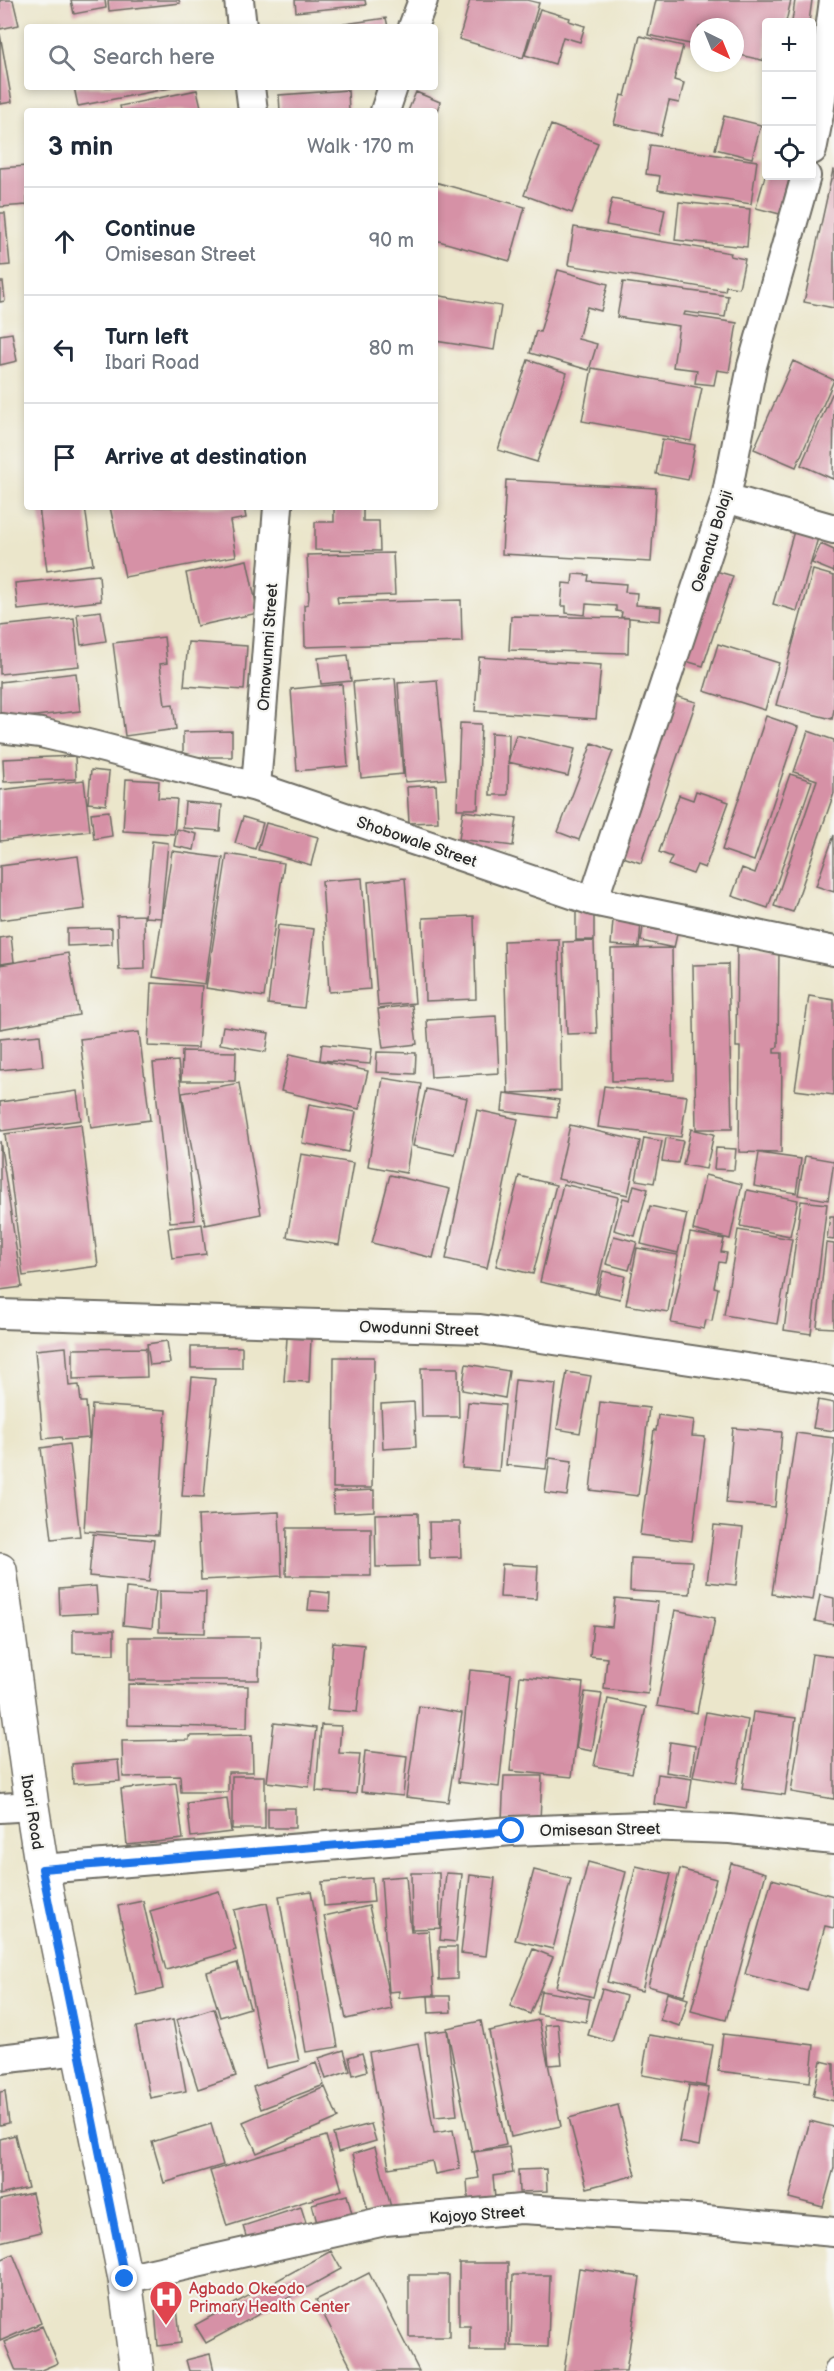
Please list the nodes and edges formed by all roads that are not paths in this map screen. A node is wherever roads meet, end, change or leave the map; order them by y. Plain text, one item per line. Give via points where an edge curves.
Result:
1 (239, 0) edge
2 (423, 0) edge
3 (834, 0) edge
4 (242, 24) edge
5 (414, 24) edge
6 (250, 90) edge
7 (392, 90) edge
8 (253, 108) edge
9 (386, 108) edge
10 (826, 116) edge
11 (816, 140) edge
12 (805, 180) edge
13 (726, 498) junction
14 (278, 510) edge
15 (834, 529) edge
16 (0, 728) edge
17 (256, 787) junction
18 (593, 901) junction
19 (834, 951) edge
20 (0, 1314) edge
21 (834, 1382) edge
22 (0, 1570) edge
23 (16, 1807) edge
24 (834, 1840) edge
25 (42, 1869) junction
26 (79, 2050) junction
27 (0, 2059) edge
28 (834, 2232) edge
29 (125, 2279) junction
30 (834, 2366) edge
31 (137, 2371) edge
32 (832, 2371) edge

1 - 4 street
2 - 5 street
3 - 10 street
6 - 8 street
7 - 9 street
10 - 11 street
12 - 13 street, Osenatu Bolaji via 753,366
13 - 15 street
13 - 18 street, Osenatu Bolaji
14 - 17 street, Omowunmi Street
16 - 17 street, Shobowale Street via 41,733
17 - 18 street, Shobowale Street
18 - 19 street, Shobowale Street
20 - 21 street, Owodunni Street via 480,1329
22 - 23 street, Ibari Road
23 - 25 street, Ibari Road
24 - 25 street, Omisesan Street via 730,1829 643,1826 524,1830
25 - 26 street, Ibari Road
26 - 27 street
26 - 29 street, Ibari Road
28 - 29 street, Kajoyo Street via 685,2218 521,2209 385,2221
29 - 31 street, Ibari Road
30 - 32 lane

